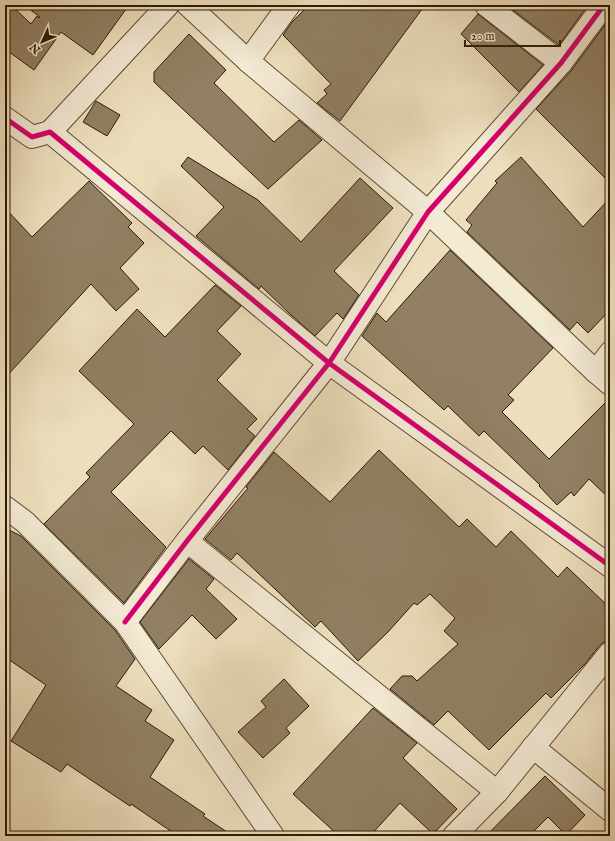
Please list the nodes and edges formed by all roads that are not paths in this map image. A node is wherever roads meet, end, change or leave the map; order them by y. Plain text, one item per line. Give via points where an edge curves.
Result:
1 (168, 5) edge
2 (188, 5) edge
3 (289, 5) edge
4 (486, 5) edge
5 (604, 5) edge
6 (248, 61) junction
7 (561, 63) junction
8 (5, 118) edge
9 (50, 132) junction
10 (428, 212) junction
11 (610, 354) edge
12 (329, 363) junction
13 (603, 378) edge
14 (5, 506) edge
15 (187, 541) junction
16 (610, 566) edge
17 (125, 622) junction
18 (610, 653) edge
19 (533, 747) junction
20 (496, 792) junction
21 (610, 810) edge
22 (273, 836) edge
23 (454, 836) edge

1 - 9 street
2 - 6 street
3 - 6 street
4 - 7 street
5 - 7 street
6 - 10 street
7 - 10 street
8 - 9 street via 32,137
9 - 12 street
10 - 12 street
10 - 13 street
11 - 13 street
12 - 15 street
12 - 16 street
14 - 17 street via 25,522
15 - 17 street
15 - 20 street
17 - 22 street
18 - 19 street
19 - 20 street
19 - 21 street
20 - 23 street

